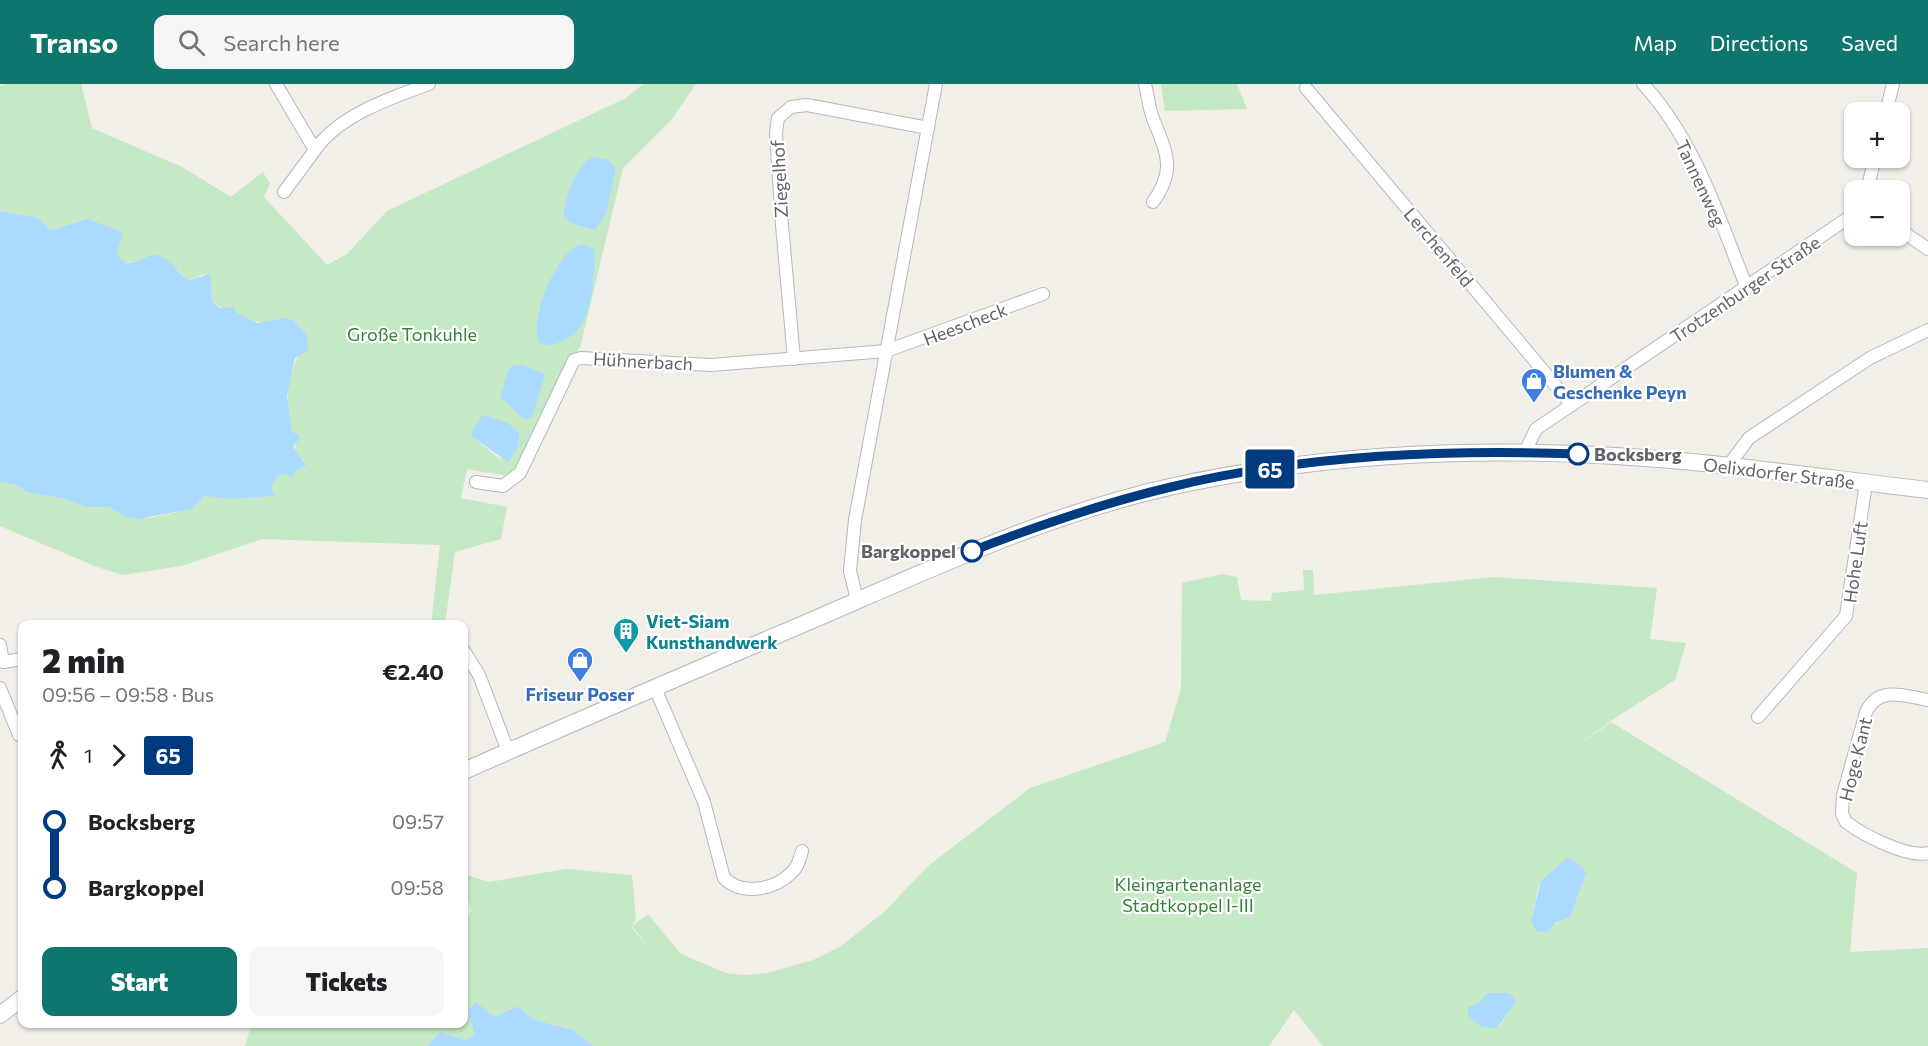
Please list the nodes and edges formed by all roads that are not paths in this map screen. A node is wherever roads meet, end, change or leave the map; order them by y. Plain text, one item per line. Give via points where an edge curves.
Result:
1 (276, 84) edge
2 (429, 84) edge
3 (936, 84) edge
4 (1145, 84) edge
5 (1643, 84) edge
6 (1893, 84) edge
7 (1306, 88) dead end
8 (1888, 102) edge
9 (928, 128) junction
10 (315, 150) junction
11 (284, 192) dead end
12 (1154, 202) dead end
13 (1844, 221) edge
14 (1910, 237) edge
15 (1928, 249) edge
16 (1747, 288) junction
17 (1043, 294) dead end
18 (1928, 330) edge
19 (886, 351) junction
20 (794, 359) junction
21 (1572, 405) junction
22 (1526, 452) junction
23 (1729, 465) junction
24 (476, 482) dead end
25 (1866, 483) junction
26 (1928, 490) edge
27 (857, 600) junction
28 (0, 645) edge
29 (468, 657) edge
30 (18, 661) edge
31 (2, 667) edge
32 (0, 688) edge
33 (655, 688) junction
34 (1928, 700) edge
35 (1758, 717) dead end
36 (18, 733) edge
37 (508, 751) junction
38 (468, 769) edge
39 (802, 851) dead end
40 (1928, 853) edge
41 (18, 1001) edge
42 (0, 1015) edge

1 - 10 street
2 - 10 street via 347,121 324,137
3 - 9 street
4 - 12 street via 1151,114 1165,147 1168,170
5 - 16 street, Tannenweg via 1693,157
6 - 8 street
7 - 21 street, Lerchenfeld
9 - 19 street
9 - 20 street, Ziegelhof via 807,105 791,107 778,118 782,225
10 - 11 street
13 - 16 street, Trotzenburger Straße
14 - 15 street
16 - 21 street, Trotzenburger Straße
17 - 19 street, Heescheck
18 - 23 street via 1870,358 1749,438
19 - 20 street, Hühnerbach
19 - 27 street via 853,540 851,580
20 - 24 street, Hühnerbach via 711,365 574,360 520,473 503,486
21 - 22 street, Trotzenburger Straße via 1536,429
22 - 23 street, Oelixdorfer Straße
22 - 27 street, Oelixdorfer Straße via 1339,461 1172,486 1027,530
23 - 25 street, Oelixdorfer Straße
25 - 26 street, Oelixdorfer Straße
25 - 35 street, Hohe Luft via 1846,616
27 - 33 street, Oelixdorfer Straße
28 - 31 street
29 - 37 street via 479,675
30 - 31 street
32 - 36 street
33 - 37 street, Oelixdorfer Straße
33 - 39 street via 704,802 720,872 726,881 744,889 773,884 794,871
34 - 40 street, Hoge Kant via 1893,694 1874,699 1866,712 1842,804 1845,822 1854,828 1911,855
37 - 38 street, Oelixdorfer Straße
41 - 42 street

